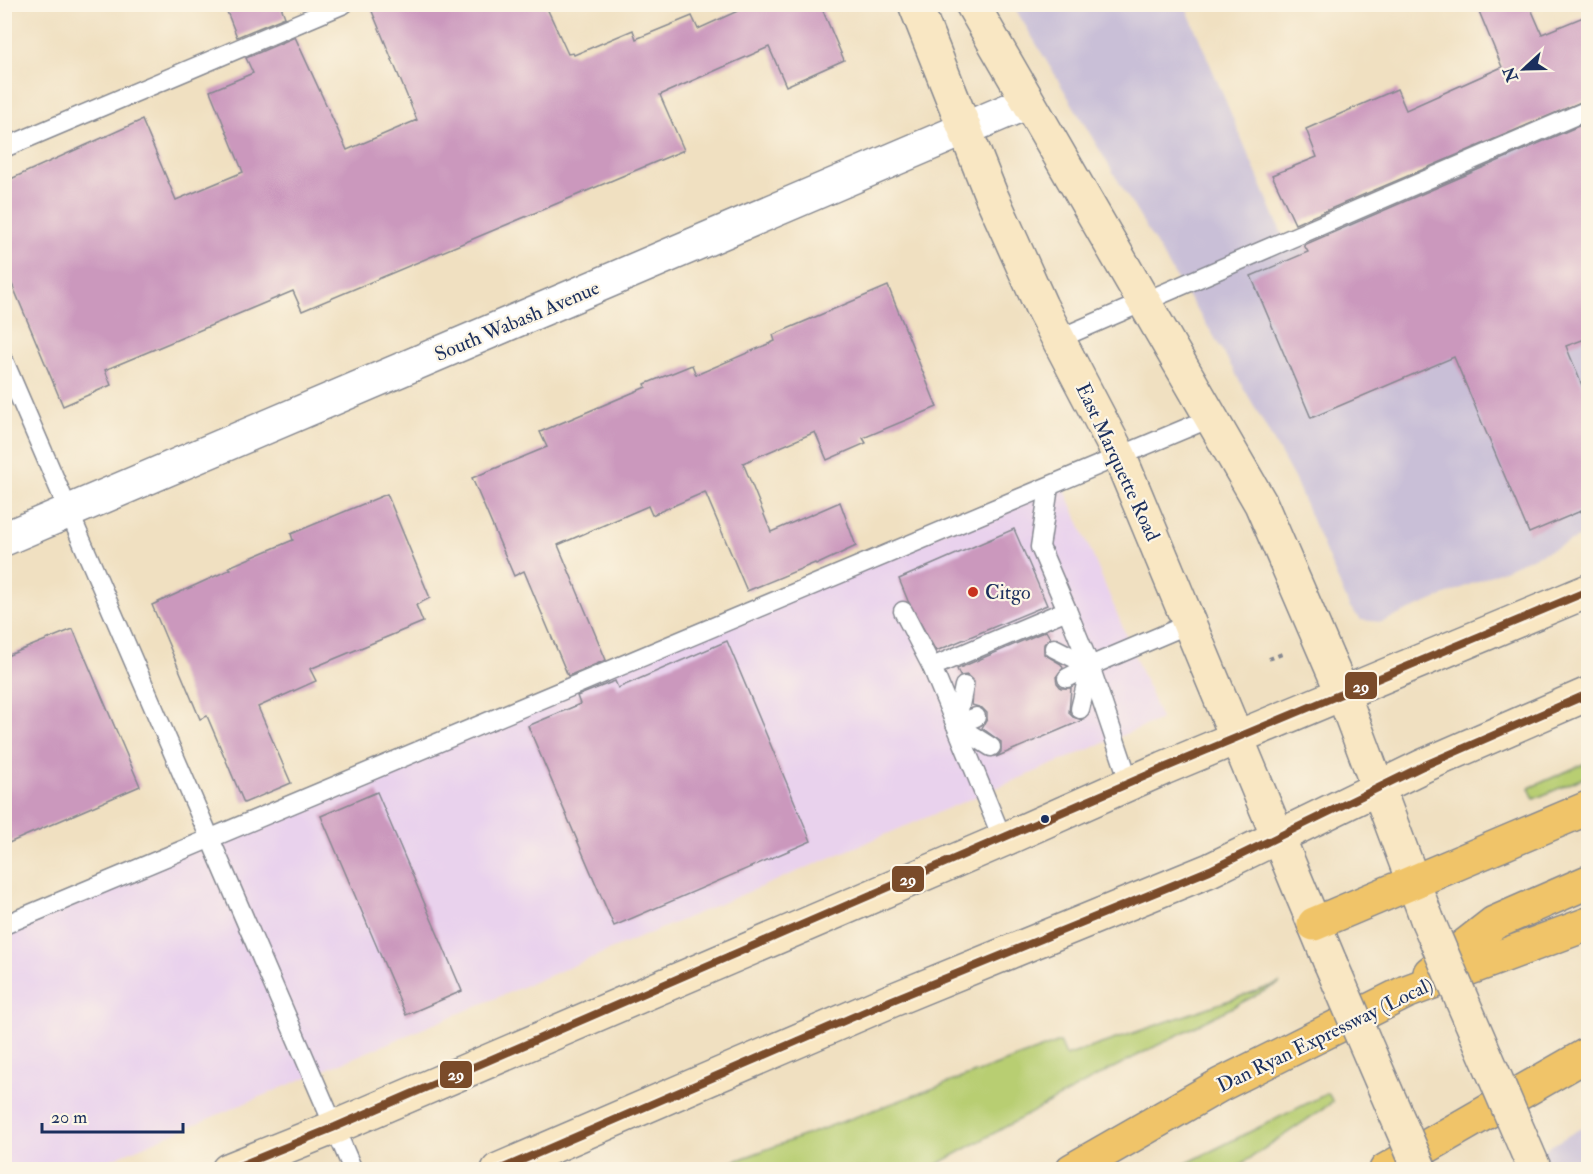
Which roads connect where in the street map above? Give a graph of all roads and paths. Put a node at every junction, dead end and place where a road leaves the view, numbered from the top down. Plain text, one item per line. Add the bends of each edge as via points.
1 (344, 4) edge
2 (915, 4) edge
3 (972, 4) edge
4 (1028, 102) junction
5 (1588, 110) edge
6 (966, 130) junction
7 (4, 148) edge
8 (1144, 301) junction
9 (1058, 339) junction
10 (4, 361) edge
11 (1213, 417) junction
12 (1120, 457) junction
13 (1049, 488) junction
14 (69, 511) junction
15 (4, 539) edge
16 (1588, 591) edge
17 (903, 610) dead end
18 (1067, 610) junction
19 (1191, 623) junction
20 (1054, 648) dead end
21 (1090, 666) junction
22 (932, 667) junction
23 (1067, 678) dead end
24 (963, 686) dead end
25 (1343, 694) junction
26 (1588, 694) edge
27 (1080, 710) dead end
28 (976, 717) dead end
29 (956, 725) junction
30 (1238, 737) junction
31 (991, 747) dead end
32 (1130, 784) junction
33 (1379, 789) junction
34 (1588, 808) edge
35 (210, 837) junction
36 (1278, 838) junction
37 (1003, 840) junction
38 (1413, 881) junction
39 (1588, 882) edge
40 (1314, 924) junction
41 (1588, 924) edge
42 (4, 925) edge
43 (1406, 992) junction
44 (1588, 1054) edge
45 (334, 1127) junction
46 (228, 1170) edge
47 (352, 1170) edge
48 (498, 1170) edge
49 (1072, 1170) edge
50 (1386, 1170) edge
51 (1420, 1170) edge
52 (1535, 1170) edge

1 - 7 lane
2 - 6 main road, East Marquette Road
3 - 4 main road
4 - 6 street, South Wabash Avenue
4 - 8 main road
5 - 8 lane
6 - 9 main road, East Marquette Road
6 - 14 street, South Wabash Avenue
8 - 9 lane
8 - 11 main road
9 - 12 main road, East Marquette Road
10 - 14 lane
11 - 12 lane
11 - 25 main road via 1261,504
12 - 13 lane
12 - 19 main road, East Marquette Road
13 - 18 lane via 1040,547
13 - 35 lane
14 - 15 street, South Wabash Avenue
14 - 35 lane
16 - 25 main road
17 - 22 lane
18 - 21 lane
18 - 22 lane
19 - 21 lane
19 - 30 main road, East Marquette Road
20 - 21 lane
21 - 23 lane
21 - 27 lane
21 - 32 lane
22 - 29 lane
24 - 29 lane
25 - 30 main road
25 - 33 main road
26 - 33 main road
28 - 29 lane
29 - 31 lane
29 - 37 lane
30 - 32 main road
30 - 36 main road, East Marquette Road
32 - 37 main road
33 - 36 main road
33 - 38 main road
34 - 38 highway
35 - 42 lane
35 - 45 lane
36 - 40 main road, East Marquette Road
36 - 48 main road
37 - 45 main road
38 - 40 highway
38 - 52 main road, bridge via 1426,920
39 - 43 highway via 1494,923
40 - 51 main road, East Marquette Road, bridge
41 - 43 highway, Dan Ryan Expressway (Local)
43 - 49 highway, Dan Ryan Expressway (Local) via 1220,1085
44 - 50 highway
45 - 46 main road
45 - 47 lane

